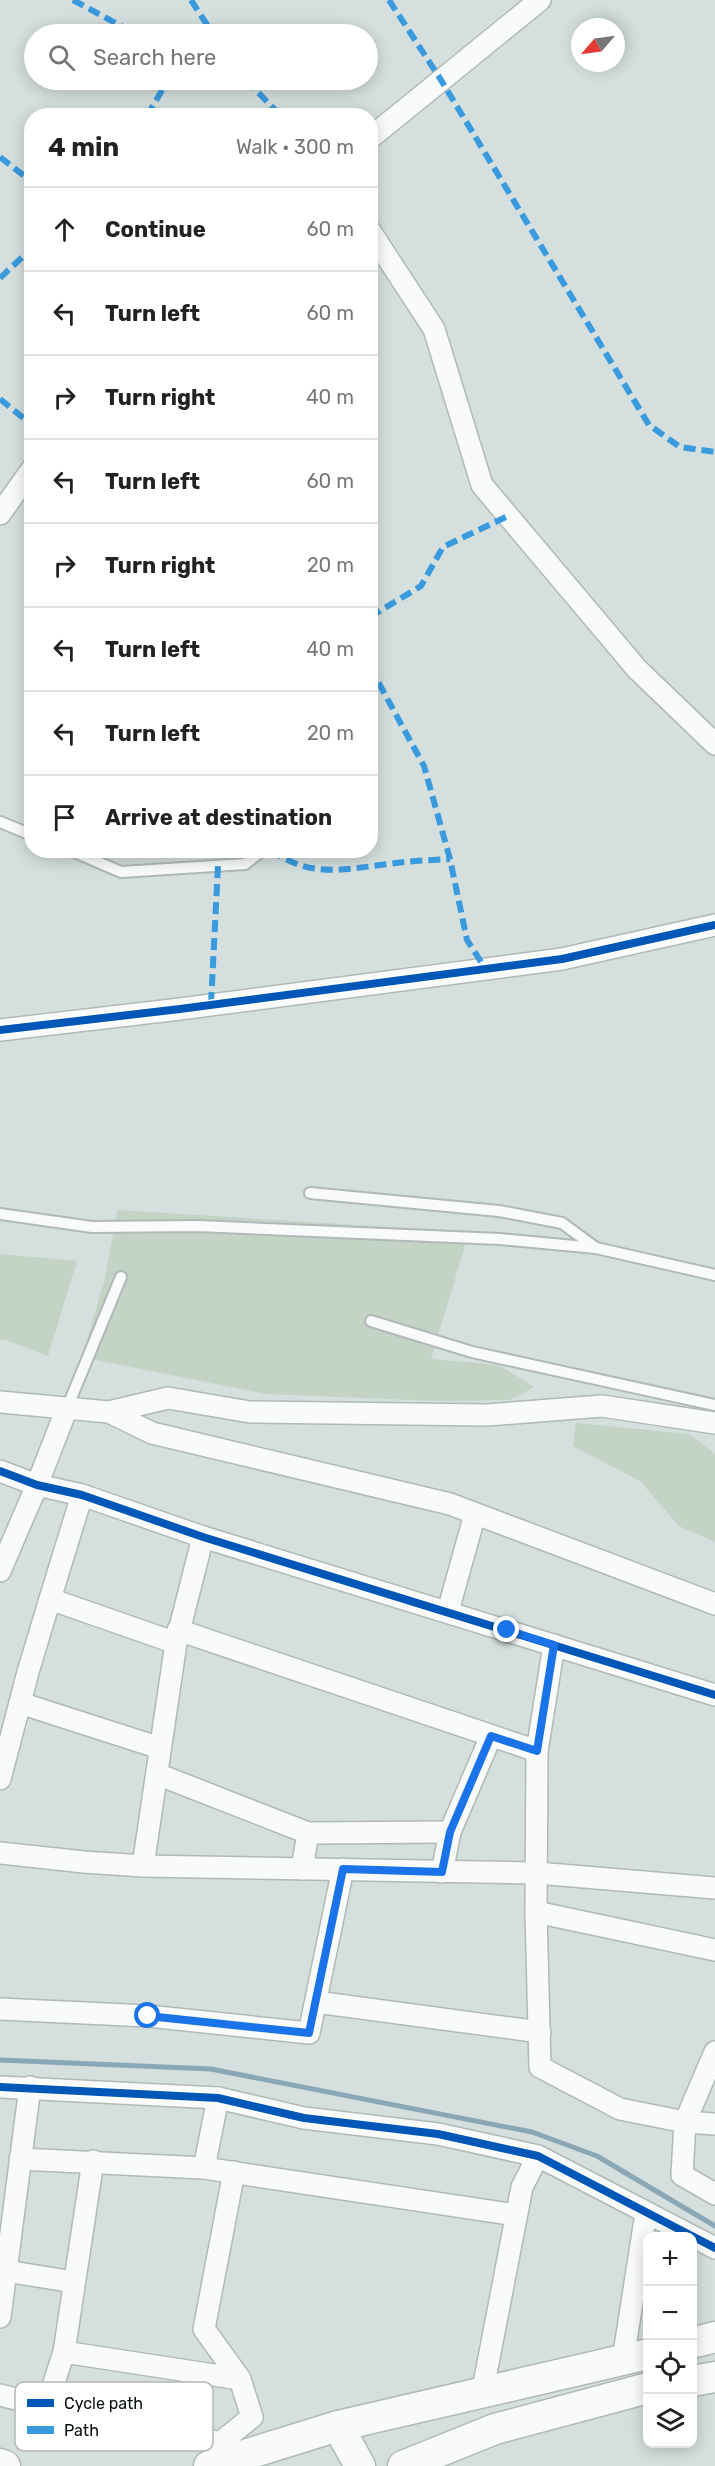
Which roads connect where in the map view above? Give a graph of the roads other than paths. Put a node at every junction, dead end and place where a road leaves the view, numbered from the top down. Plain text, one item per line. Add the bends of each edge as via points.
1 (540, 0) edge
2 (378, 132) edge
3 (378, 243) edge
4 (24, 480) edge
5 (0, 514) edge
6 (715, 744) edge
7 (0, 822) edge
8 (24, 832) edge
9 (89, 858) edge
10 (253, 858) edge
11 (715, 925) edge
12 (0, 1030) edge
13 (310, 1193) dead end
14 (0, 1214) edge
15 (596, 1248) junction
16 (715, 1275) edge
17 (121, 1277) dead end
18 (371, 1321) dead end
19 (0, 1402) edge
20 (715, 1405) edge
21 (67, 1408) junction
22 (109, 1412) junction
23 (715, 1423) edge
24 (0, 1471) edge
25 (37, 1485) junction
26 (82, 1495) junction
27 (475, 1514) junction
28 (203, 1537) junction
29 (0, 1571) edge
30 (50, 1599) junction
31 (715, 1604) edge
32 (448, 1611) junction
33 (177, 1637) junction
34 (554, 1645) junction
35 (715, 1695) edge
36 (20, 1703) junction
37 (491, 1736) junction
38 (160, 1748) junction
39 (537, 1751) junction
40 (157, 1774) junction
41 (0, 1779) edge
42 (450, 1832) junction
43 (308, 1833) junction
44 (0, 1853) edge
45 (143, 1866) junction
46 (302, 1869) junction
47 (343, 1869) junction
48 (442, 1872) junction
49 (537, 1874) junction
50 (715, 1888) edge
51 (536, 1912) junction
52 (715, 1950) edge
53 (316, 2002) junction
54 (0, 2009) edge
55 (540, 2032) junction
56 (715, 2052) edge
57 (0, 2087) edge
58 (30, 2087) junction
59 (218, 2098) junction
60 (685, 2122) junction
61 (715, 2124) edge
62 (538, 2156) junction
63 (20, 2159) junction
64 (93, 2161) junction
65 (204, 2168) junction
66 (234, 2172) junction
67 (715, 2194) edge
68 (646, 2212) junction
69 (516, 2215) junction
70 (715, 2248) edge
71 (6, 2271) junction
72 (74, 2282) junction
73 (0, 2317) edge
74 (715, 2337) edge
75 (697, 2342) edge
76 (64, 2352) junction
77 (635, 2357) edge
78 (715, 2377) edge
79 (240, 2379) junction
80 (697, 2380) edge
81 (54, 2382) edge
82 (643, 2389) edge
83 (482, 2394) junction
84 (0, 2395) edge
85 (15, 2399) edge
86 (338, 2426) junction
87 (213, 2441) edge
88 (265, 2458) edge
89 (0, 2464) edge
90 (5, 2466) edge
91 (209, 2466) edge
92 (360, 2466) edge
93 (404, 2466) edge

1 - 2 street
3 - 6 street via 434,330 482,485 637,669
4 - 5 street
7 - 8 lane
9 - 10 lane via 121,872 245,864
11 - 12 street via 562,959
13 - 15 lane via 499,1210 562,1223
14 - 15 lane via 92,1227 209,1226 500,1239
15 - 16 lane
17 - 21 lane
18 - 20 lane via 472,1352
19 - 21 street
21 - 22 street
21 - 25 street
22 - 23 street via 168,1398 250,1412 487,1415 602,1406
22 - 27 street via 152,1433 450,1504
24 - 25 street
25 - 26 street
25 - 29 street
26 - 28 street
26 - 30 street
27 - 31 street
27 - 32 street
28 - 32 street
28 - 33 street
30 - 33 street
30 - 36 street
32 - 34 street
33 - 37 street
33 - 38 street
34 - 35 street
34 - 39 street
36 - 38 street
36 - 41 street
37 - 39 street
37 - 42 street
38 - 40 street
39 - 49 street
40 - 43 street
40 - 45 street
42 - 43 street
42 - 48 street
43 - 46 street
44 - 45 street
45 - 46 street
46 - 47 street
47 - 48 street
47 - 53 street
48 - 49 street
49 - 50 street
49 - 51 street
51 - 52 street
51 - 55 street
53 - 54 street via 309,2033 148,2016
53 - 55 street
55 - 60 street via 540,2067 620,2109
56 - 60 street
57 - 58 street
58 - 59 street
58 - 63 street
59 - 62 street via 304,2118 438,2134
59 - 65 street
60 - 61 street
60 - 67 street via 682,2175
62 - 68 street
62 - 69 street via 522,2187
63 - 64 street
63 - 71 street
64 - 65 street
64 - 72 street
65 - 66 street
66 - 69 street
66 - 79 street via 204,2329
68 - 70 street
68 - 77 street
69 - 83 street
71 - 72 street
71 - 73 street
72 - 76 street
74 - 75 main road
76 - 79 street
76 - 81 street
77 - 83 main road
78 - 80 main road
79 - 87 street via 252,2416 220,2443
82 - 93 main road via 495,2429
83 - 86 main road
84 - 85 street
86 - 88 main road
86 - 92 main road
88 - 91 main road
89 - 90 main road

